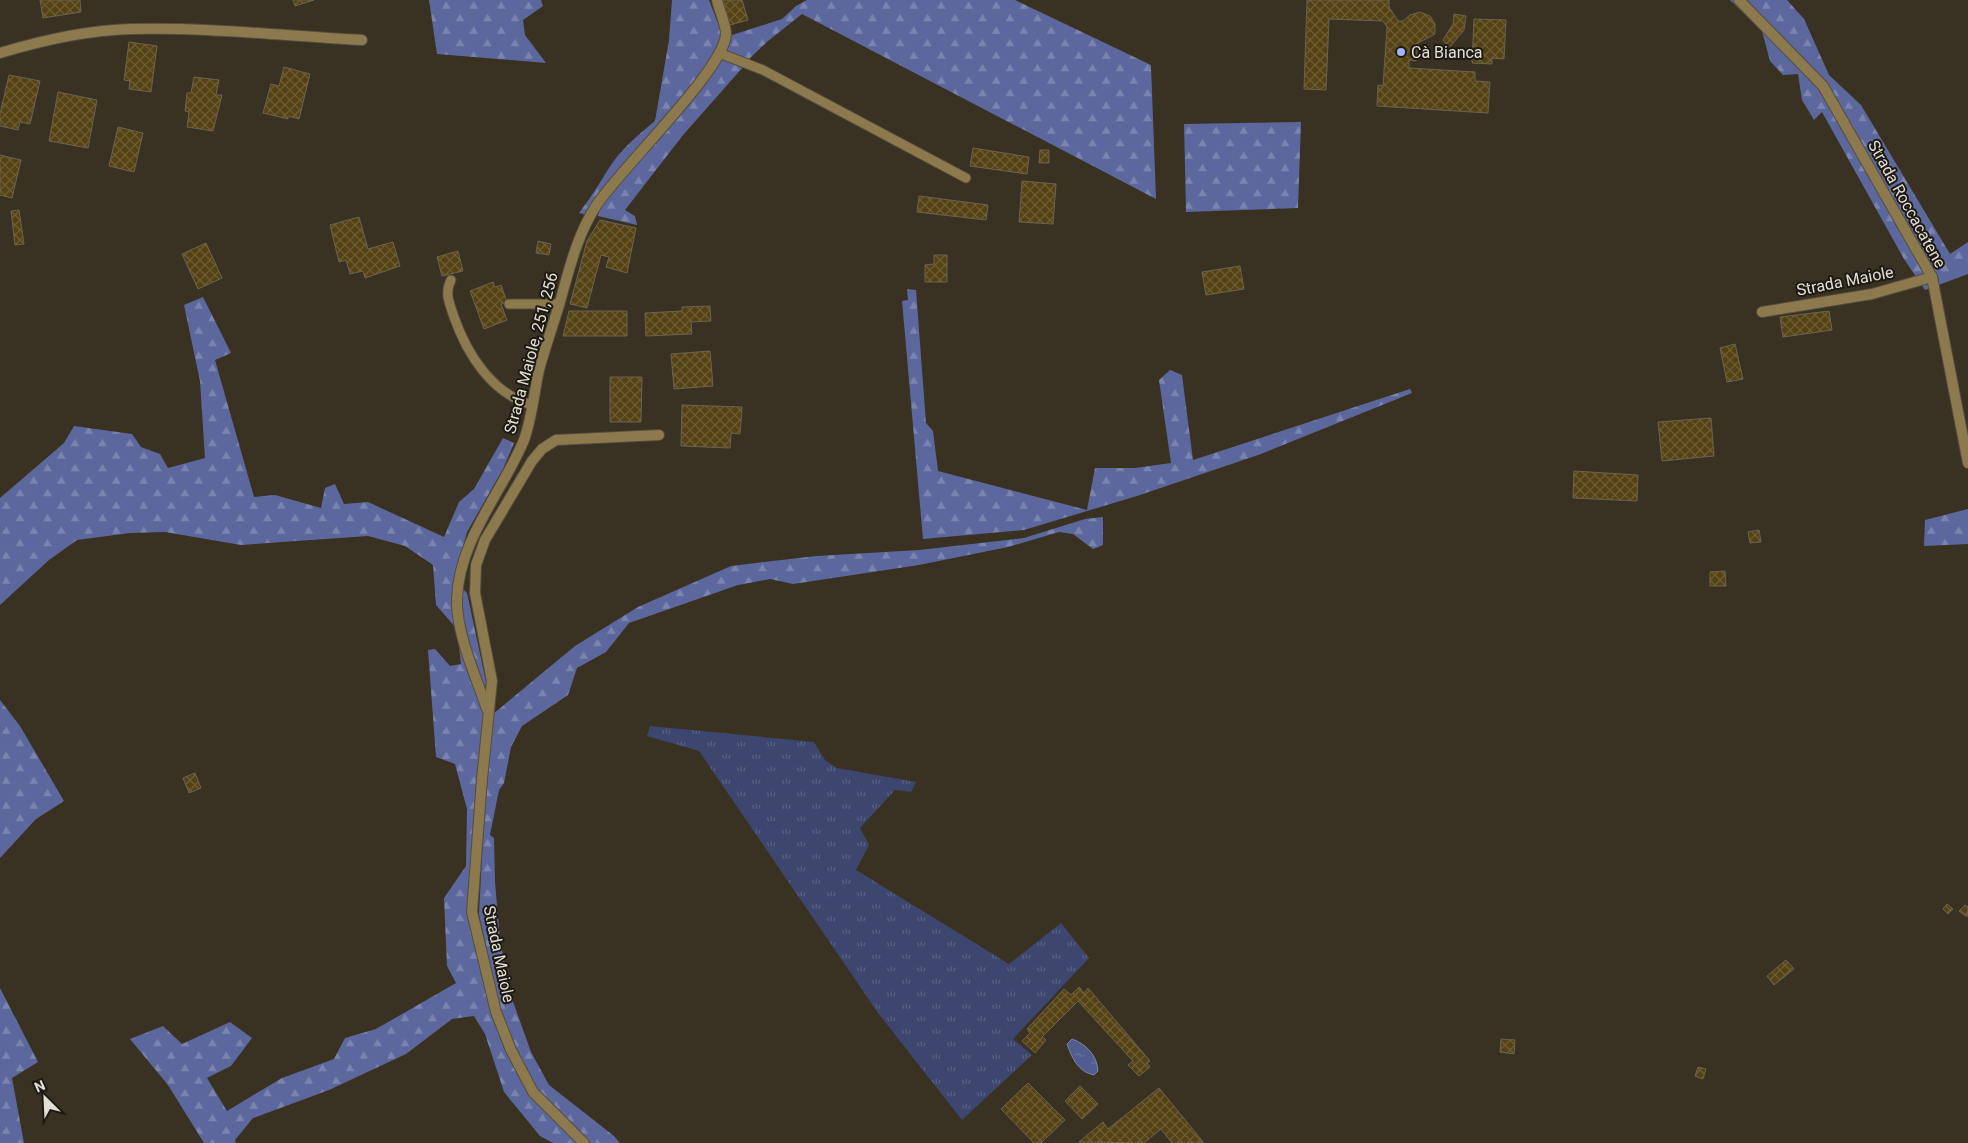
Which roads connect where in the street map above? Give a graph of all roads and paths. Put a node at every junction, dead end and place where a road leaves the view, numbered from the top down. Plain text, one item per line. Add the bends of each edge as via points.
1 (717, 0) edge
2 (1739, 0) edge
3 (362, 40) dead end
4 (0, 53) edge
5 (720, 53) junction
6 (966, 178) dead end
7 (1932, 277) junction
8 (451, 280) dead end
9 (509, 304) dead end
10 (559, 304) junction
11 (1762, 312) dead end
12 (532, 405) junction
13 (658, 435) dead end
14 (1968, 463) edge
15 (488, 712) junction
16 (584, 1143) edge

1 - 5 street, Strada Maiole, 251, 256 via 726,33
2 - 7 street, Strada Roccacatene via 1823,86
3 - 4 street via 129,29 26,45
5 - 6 lane via 762,70
5 - 10 street, Strada Maiole, 251, 256 via 595,207 580,237
7 - 11 street, Strada Maiole via 1872,294
7 - 14 street, Strada Roccacatene
8 - 12 lane via 446,294 469,354 504,390
9 - 10 lane
10 - 12 street, Strada Maiole, 251, 256
12 - 15 street, Strada Maiole, 251, 256 via 524,438 508,474 473,534 457,599 471,664
13 - 15 street, Strada Maiole via 556,440 532,461 485,540 476,565 475,593 492,681
15 - 16 street, Strada Maiole via 472,912 480,951 496,1012 533,1092

